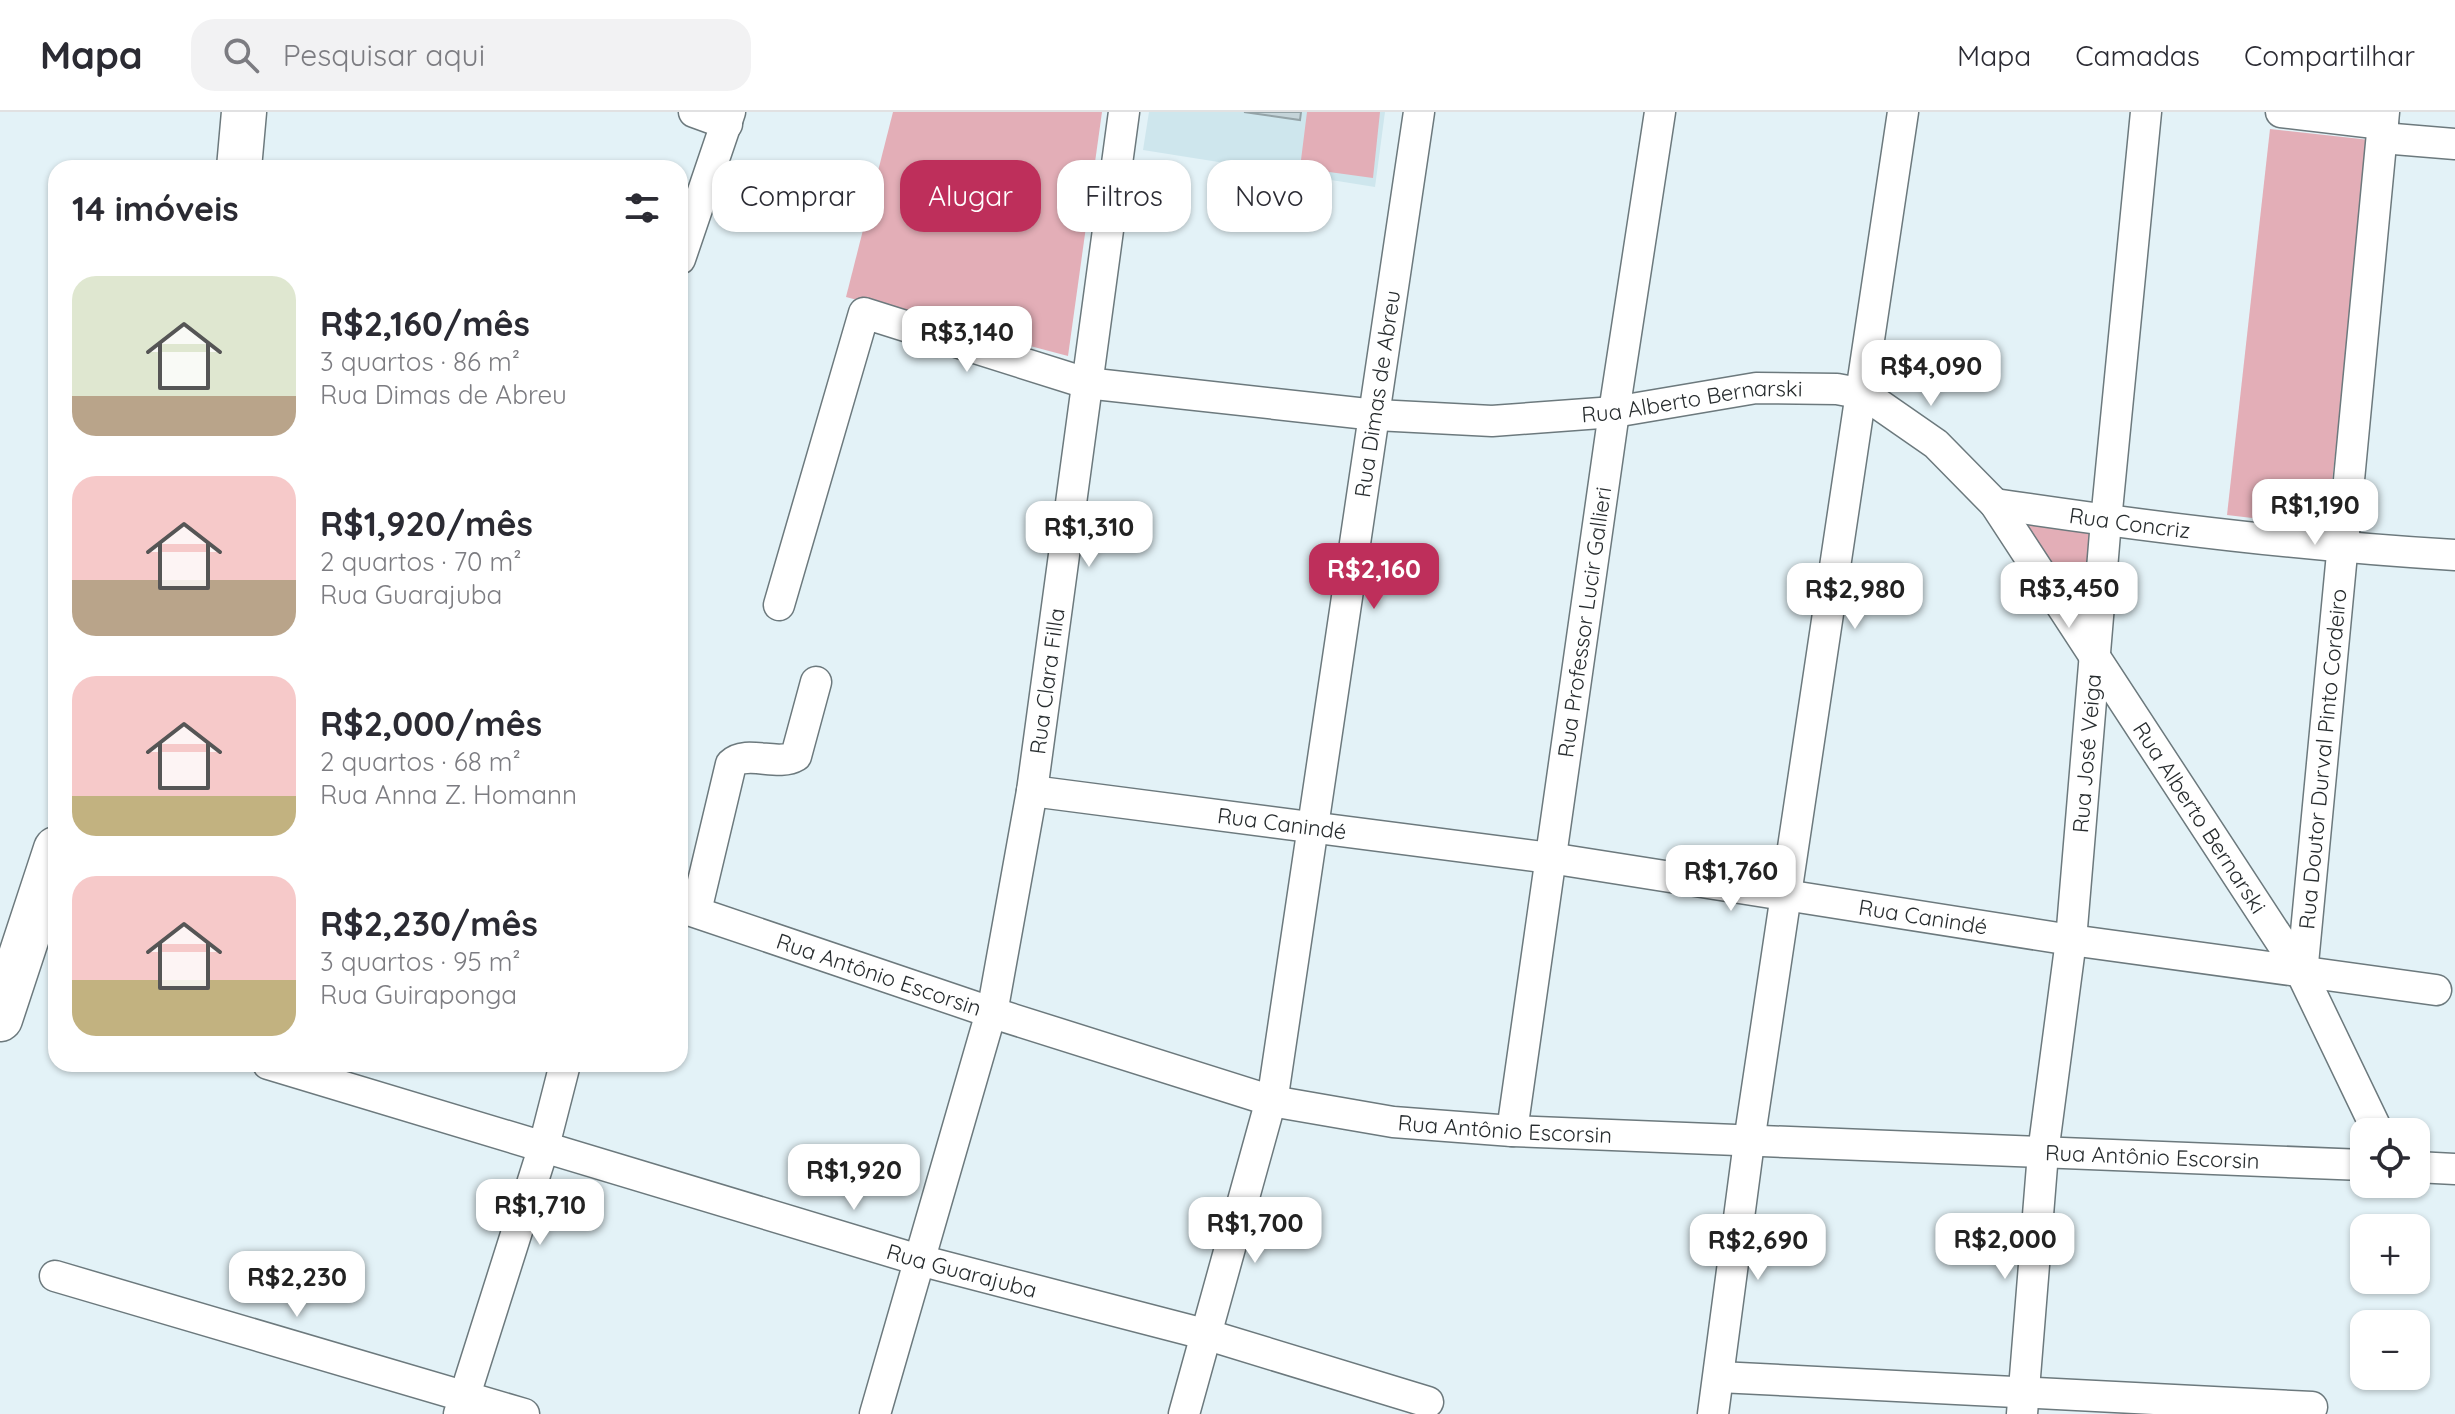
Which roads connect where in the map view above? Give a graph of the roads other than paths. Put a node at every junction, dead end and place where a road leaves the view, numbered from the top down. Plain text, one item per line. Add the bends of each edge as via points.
1 (244, 112) edge
2 (694, 112) edge
3 (1124, 112) edge
4 (1419, 112) edge
5 (1660, 112) edge
6 (1903, 112) edge
7 (2146, 112) edge
8 (2281, 112) edge
9 (728, 118) edge
10 (2383, 124) edge
11 (2455, 144) edge
12 (240, 160) edge
13 (688, 236) edge
14 (1086, 383) junction
15 (1864, 394) junction
16 (1614, 412) junction
17 (1376, 415) junction
18 (1995, 504) junction
19 (2106, 521) junction
20 (2342, 548) junction
21 (2455, 555) edge
22 (779, 605) dead end
23 (2093, 659) junction
24 (816, 682) dead end
25 (1032, 791) junction
26 (1315, 827) junction
27 (1550, 858) junction
28 (48, 873) edge
29 (1788, 894) junction
30 (688, 909) edge
31 (2071, 940) junction
32 (2302, 974) junction
33 (2436, 990) dead end
34 (990, 1012) junction
35 (0, 1019) edge
36 (295, 1072) edge
37 (563, 1072) edge
38 (1272, 1101) junction
39 (2371, 1118) edge
40 (1512, 1131) junction
41 (1749, 1142) junction
42 (544, 1146) junction
43 (2043, 1153) junction
44 (2350, 1164) edge
45 (2430, 1168) edge
46 (2455, 1169) edge
47 (919, 1260) junction
48 (55, 1276) dead end
49 (1208, 1335) junction
50 (1719, 1377) junction
51 (1428, 1402) dead end
52 (2023, 1403) edge
53 (462, 1405) edge
54 (2312, 1407) dead end
55 (524, 1414) edge
56 (875, 1414) edge
57 (1184, 1414) edge
58 (1713, 1414) edge

1 - 12 highway
2 - 9 street
3 - 14 street, Rua Clara Filla
4 - 17 street, Rua Dimas de Abreu
5 - 16 street, Rua Professor Lucir Gallieri
6 - 15 street
7 - 19 street, Rua José Veiga
8 - 10 street
9 - 13 street
10 - 11 street
10 - 20 street, Rua Doutor Durval Pinto Cordeiro
14 - 17 street, Rua Alberto Bernarski
14 - 22 street, Rua Alberto Bernarski via 864,313
14 - 25 street, Rua Clara Filla
15 - 16 street, Rua Alberto Bernarski via 1756,388
15 - 18 street, Rua Alberto Bernarski via 1936,444
15 - 29 street
16 - 17 street, Rua Alberto Bernarski via 1492,421
16 - 27 street, Rua Professor Lucir Gallieri
17 - 26 street, Rua Dimas de Abreu
18 - 19 street, Rua Concriz
18 - 23 street, Rua Alberto Bernarski
19 - 20 street, Rua Concriz
19 - 23 street, Rua José Veiga
20 - 21 street, Rua Concriz
20 - 32 street, Rua Doutor Durval Pinto Cordeiro
23 - 31 street, Rua José Veiga
23 - 32 street, Rua Alberto Bernarski
24 - 30 street via 796,756 739,758 731,764
25 - 26 street, Rua Canindé
25 - 34 street, Rua Clara Filla
26 - 27 street, Rua Canindé
26 - 38 street, Rua Dimas de Abreu
27 - 29 street, Rua Canindé
27 - 40 street, Rua Professor Lucir Gallieri
28 - 35 highway
29 - 31 street, Rua Canindé
29 - 41 street
30 - 34 street, Rua Antônio Escorsin
31 - 32 street, Rua Canindé
31 - 43 street, Rua José Veiga
32 - 33 street, Rua Canindé
32 - 39 street, Rua Alberto Bernarski
34 - 38 street, Rua Antônio Escorsin
34 - 47 street, Rua Clara Filla
36 - 42 street, Rua Guarajuba
37 - 42 street
38 - 40 street, Rua Antônio Escorsin via 1393,1122
38 - 49 street, Rua Dimas de Abreu
40 - 41 street, Rua Antônio Escorsin
41 - 43 street, Rua Antônio Escorsin
41 - 50 street
42 - 47 street, Rua Guarajuba
42 - 53 street
43 - 44 street, Rua Antônio Escorsin
43 - 52 street, Rua José Veiga
45 - 46 street
47 - 49 street, Rua Guarajuba
47 - 56 street, Rua Clara Filla
48 - 53 street
49 - 51 street, Rua Guarajuba
49 - 57 street, Rua Dimas de Abreu
50 - 52 street
50 - 58 street
52 - 54 street
53 - 55 street

